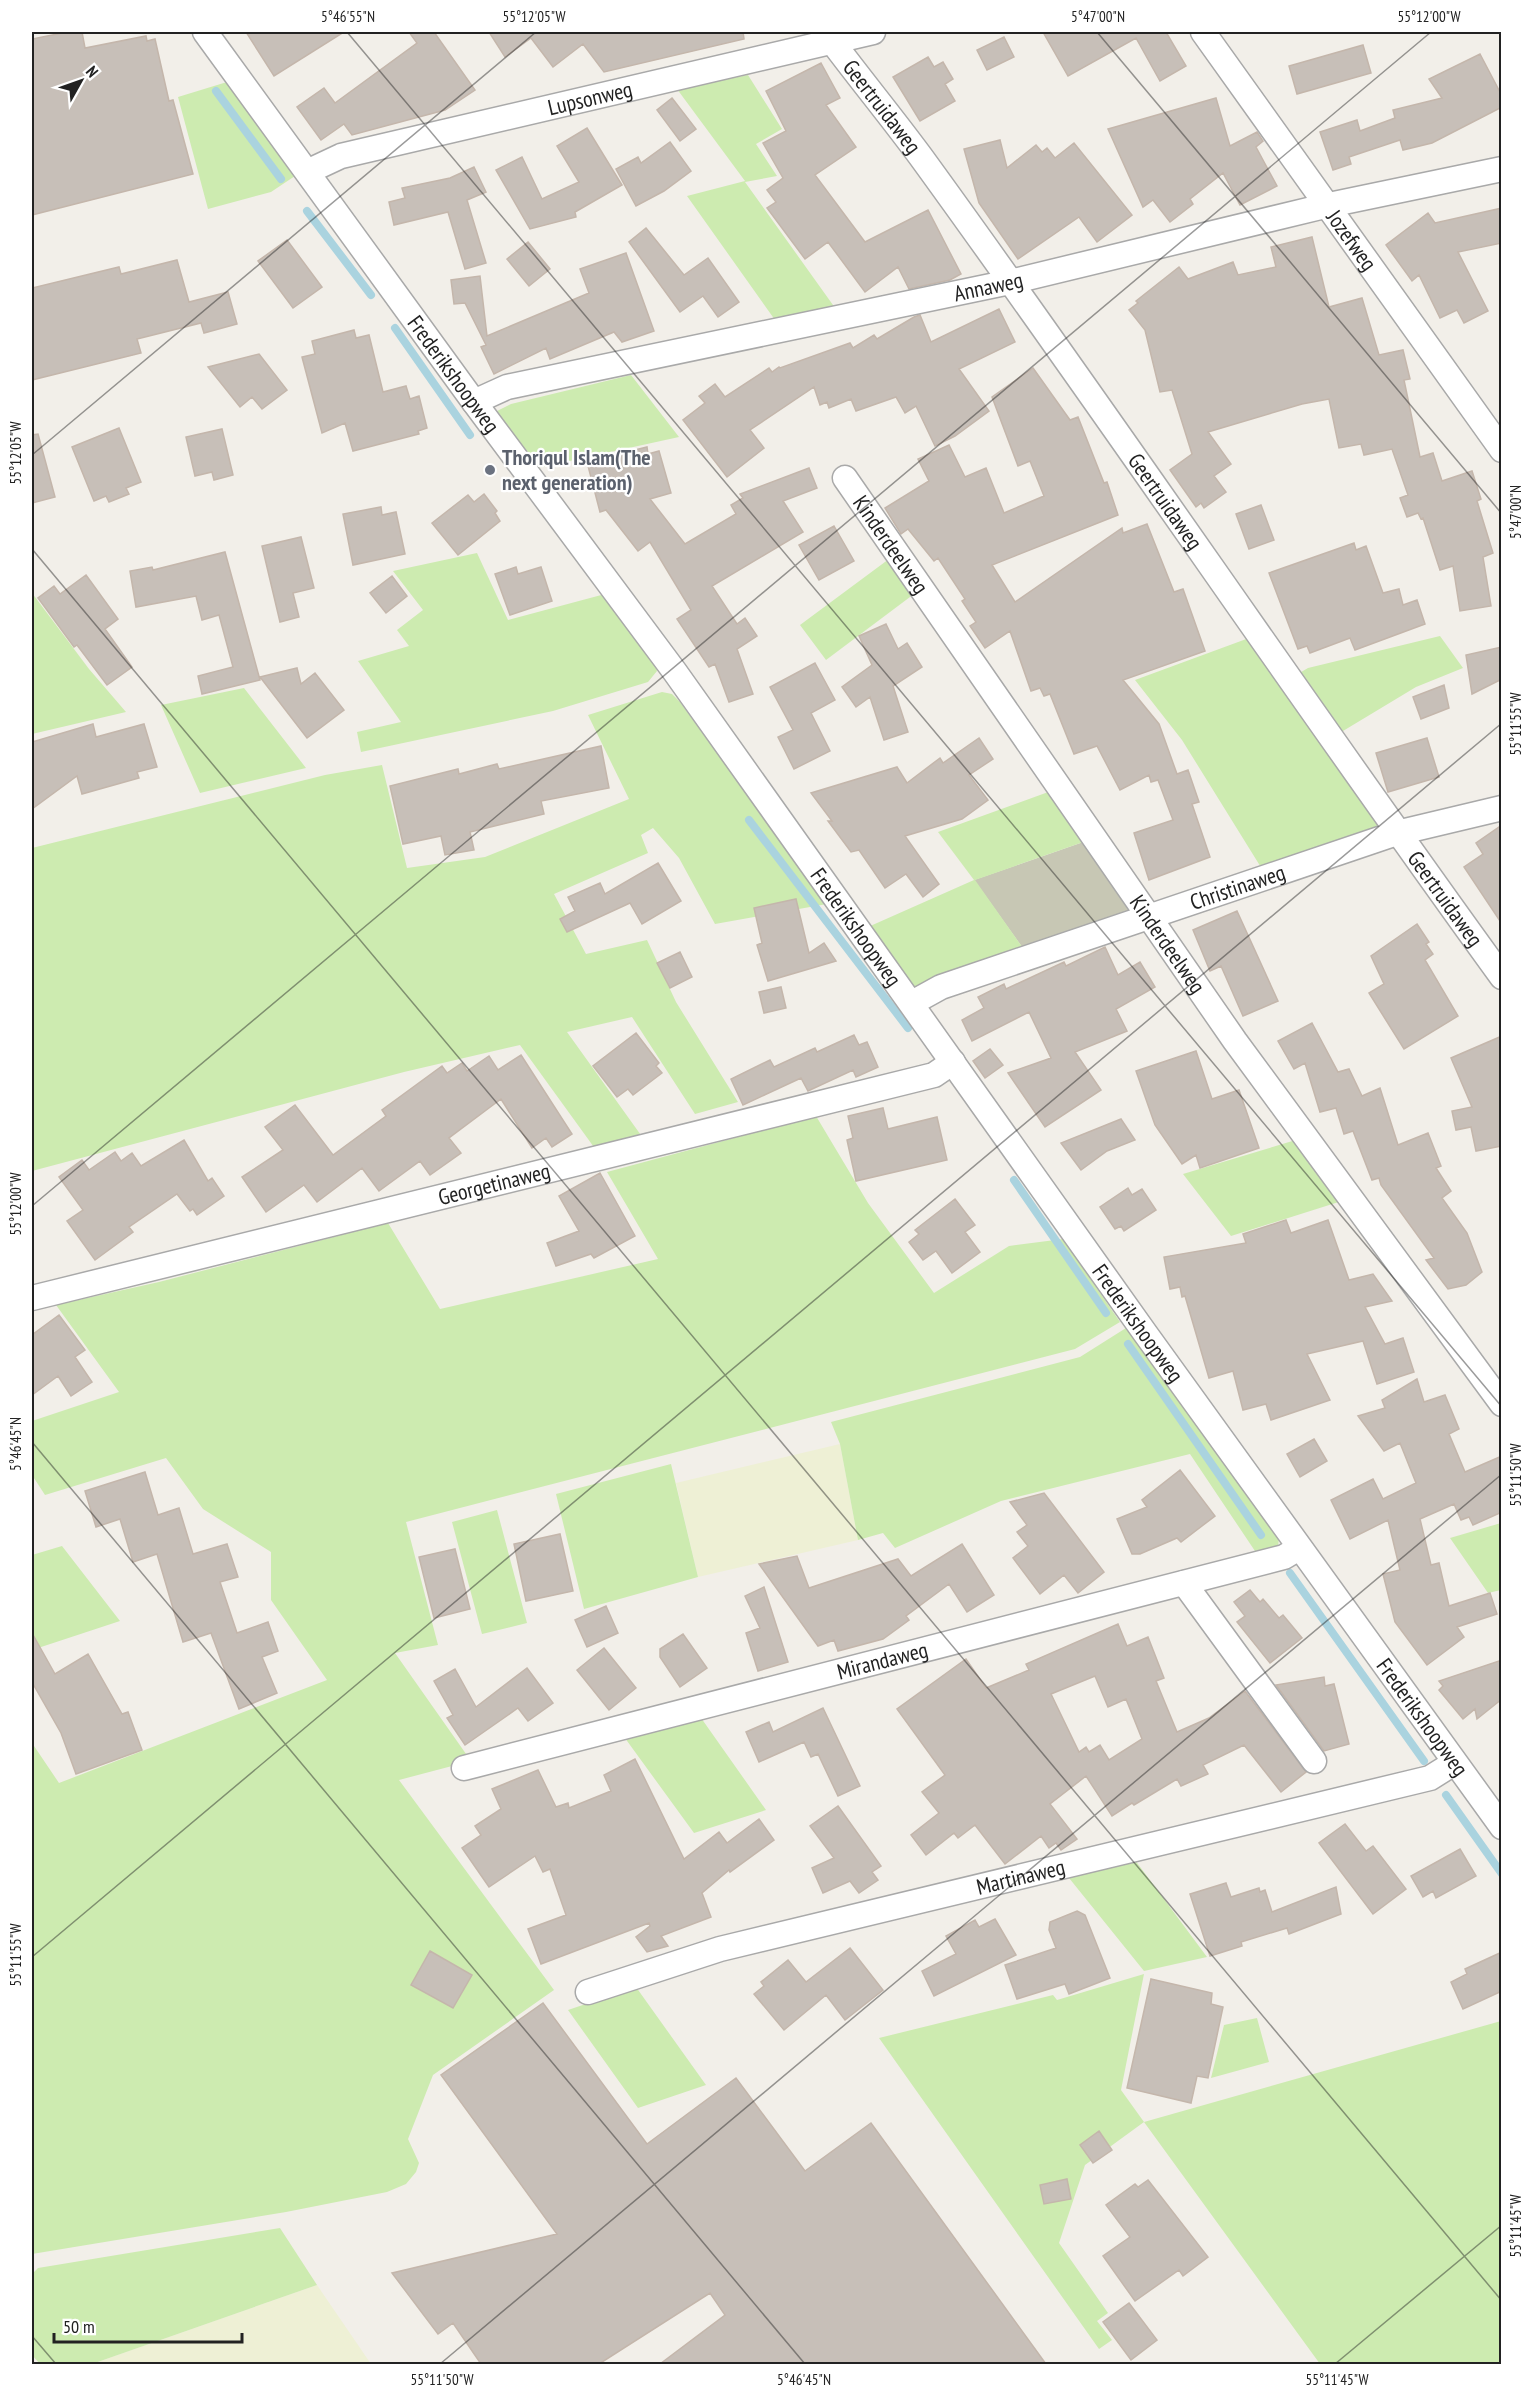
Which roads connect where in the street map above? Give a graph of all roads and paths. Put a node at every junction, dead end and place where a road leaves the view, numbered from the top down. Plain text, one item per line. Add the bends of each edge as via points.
1 (205, 32) edge
2 (873, 32) edge
3 (1203, 32) edge
4 (829, 36) edge
5 (1502, 170) edge
6 (309, 171) junction
7 (1329, 205) junction
8 (1010, 282) junction
9 (474, 402) junction
10 (1502, 450) edge
11 (845, 478) dead end
12 (1502, 808) edge
13 (1397, 833) junction
14 (1149, 917) junction
15 (1502, 977) edge
16 (912, 1003) junction
17 (952, 1062) junction
18 (32, 1298) edge
19 (1502, 1404) edge
20 (1299, 1548) junction
21 (1184, 1582) junction
22 (1314, 1761) dead end
23 (1454, 1763) junction
24 (464, 1768) dead end
25 (1502, 1827) edge
26 (588, 1992) dead end

1 - 6 street, Frederikshoopweg
2 - 4 street, Lupsonweg
3 - 7 street, Jozefweg
4 - 6 street, Lupsonweg via 341,156
4 - 8 street, Geertruidaweg
5 - 7 street, Annaweg
6 - 9 street, Frederikshoopweg
7 - 8 street, Annaweg
7 - 10 street, Jozefweg
8 - 9 street, Annaweg via 507,387
8 - 13 street, Geertruidaweg
9 - 16 street, Frederikshoopweg via 675,672
11 - 14 street, Kinderdeelweg
12 - 13 street, Christinaweg
13 - 14 street, Christinaweg
13 - 15 street, Geertruidaweg
14 - 16 street, Christinaweg via 941,987
14 - 19 street, Kinderdeelweg via 1235,1041
16 - 17 street, Frederikshoopweg
17 - 18 street, Georgetinaweg via 934,1075
17 - 20 street, Frederikshoopweg
20 - 21 street, Mirandaweg via 1284,1557
20 - 23 street, Frederikshoopweg
21 - 22 street
21 - 24 street, Mirandaweg
23 - 25 street, Frederikshoopweg
23 - 26 street, Martinaweg via 1430,1778 720,1949

